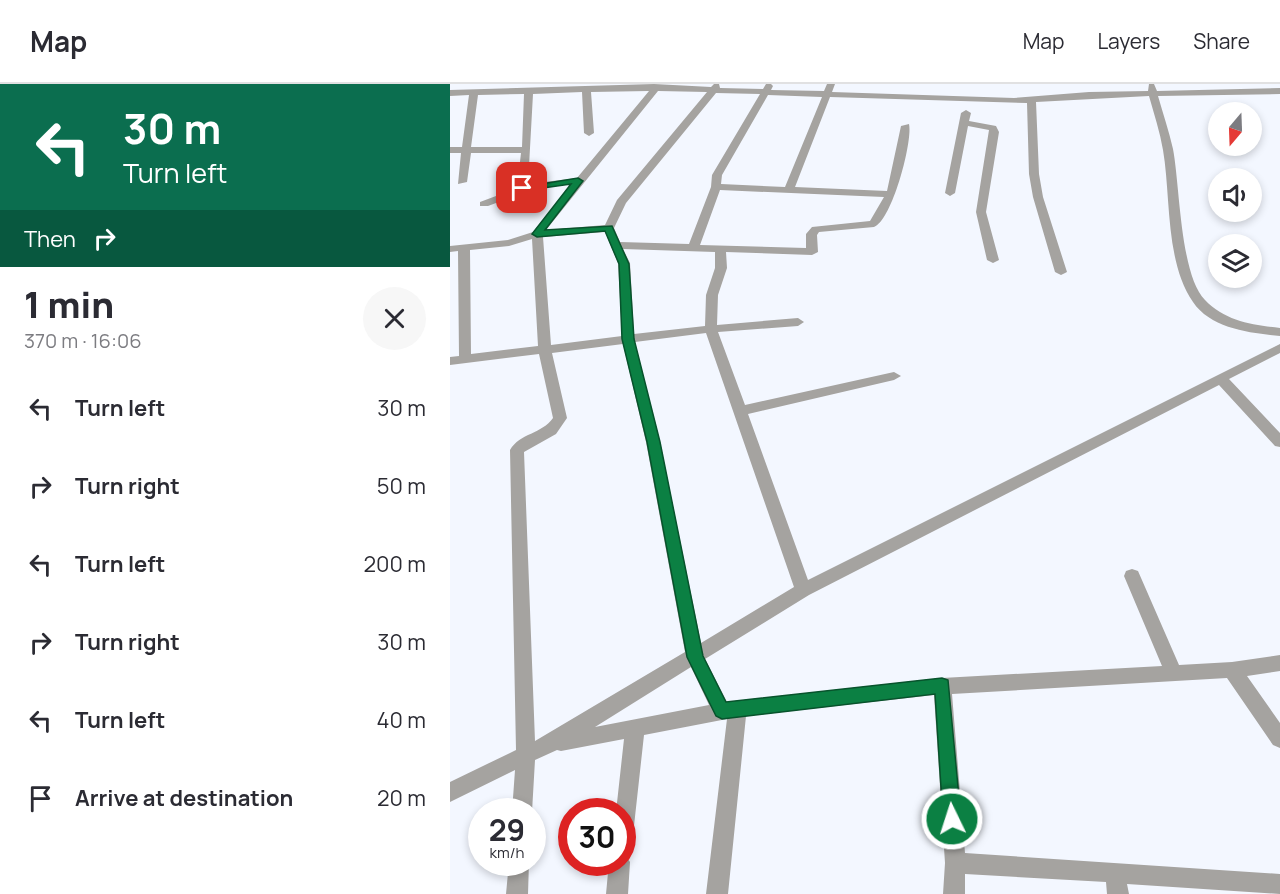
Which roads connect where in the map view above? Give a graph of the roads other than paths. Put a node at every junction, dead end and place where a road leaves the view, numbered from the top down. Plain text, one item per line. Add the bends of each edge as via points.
1 (831, 84) edge
2 (896, 84) edge
3 (622, 86) edge
4 (658, 86) edge
5 (509, 87) edge
6 (715, 87) edge
7 (586, 88) junction
8 (768, 88) edge
9 (1151, 88) edge
10 (1245, 88) edge
11 (529, 90) junction
12 (474, 91) junction
13 (1280, 91) edge
14 (450, 93) edge
15 (827, 95) junction
16 (885, 97) junction
17 (1031, 99) junction
18 (968, 100) junction
19 (964, 123) junction
20 (906, 126) dead end
21 (589, 133) dead end
22 (466, 149) junction
23 (450, 150) edge
24 (526, 150) junction
25 (578, 181) junction
26 (462, 182) dead end
27 (716, 187) junction
28 (522, 188) junction
29 (789, 190) junction
30 (950, 193) dead end
31 (891, 194) junction
32 (484, 204) dead end
33 (609, 228) junction
34 (537, 234) junction
35 (616, 245) junction
36 (464, 247) junction
37 (693, 248) junction
38 (450, 249) edge
39 (720, 249) junction
40 (993, 260) dead end
41 (1061, 272) dead end
42 (798, 322) dead end
43 (711, 329) junction
44 (1280, 332) edge
45 (628, 339) junction
46 (1280, 348) edge
47 (545, 350) junction
48 (465, 359) junction
49 (450, 361) edge
50 (894, 376) dead end
51 (1220, 378) junction
52 (738, 411) junction
53 (1280, 442) edge
54 (1132, 576) dead end
55 (803, 590) junction
56 (695, 657) junction
57 (1280, 663) edge
58 (1232, 670) junction
59 (1174, 674) junction
60 (942, 686) junction
61 (730, 709) junction
62 (635, 728) junction
63 (1280, 740) edge
64 (549, 744) junction
65 (526, 757) junction
66 (450, 792) edge
67 (523, 798) edge
68 (627, 798) edge
69 (955, 863) junction
70 (1115, 872) junction
71 (518, 876) edge
72 (619, 876) edge
73 (1280, 885) edge
74 (517, 894) edge
75 (617, 894) edge
76 (717, 894) edge
77 (954, 894) edge
78 (1118, 894) edge

1 - 15 street
2 - 16 street
3 - 4 street
3 - 7 street
4 - 6 street
4 - 25 street
5 - 11 street
5 - 12 street
6 - 8 street
6 - 33 street via 621,202
7 - 11 street
7 - 21 street
8 - 15 street
8 - 27 street via 723,163
9 - 10 street
9 - 17 street
9 - 44 street via 1168,149 1182,265 1198,301 1237,325
10 - 13 street
11 - 24 street
12 - 14 street
12 - 22 street
15 - 16 street
15 - 29 street
16 - 18 street
17 - 18 street
17 - 41 street via 1034,174
18 - 19 street
19 - 30 street
19 - 40 street via 993,128 994,132 981,212
20 - 31 street
22 - 23 street
22 - 24 street
22 - 26 street
24 - 28 street
25 - 28 street
25 - 34 street
27 - 29 street
27 - 37 street
28 - 32 street
29 - 31 street
31 - 39 street via 874,224 816,229 811,234 812,252
33 - 34 street
33 - 35 street
34 - 36 street via 509,243
34 - 47 street
35 - 37 street
35 - 45 street via 624,264
36 - 38 street
36 - 48 street
37 - 39 street
39 - 43 street via 721,268 712,295
42 - 43 street
43 - 45 street
43 - 52 street
45 - 47 street
45 - 56 street via 653,442
46 - 51 street
47 - 48 street
47 - 65 street via 560,418 550,433 527,441 517,450
48 - 49 street
50 - 52 street
51 - 53 street
51 - 55 street
52 - 55 street
54 - 59 street
55 - 56 street
56 - 61 street
56 - 64 street
57 - 58 street
58 - 59 street
58 - 63 street
59 - 60 street
60 - 61 street
60 - 69 street
61 - 62 street
61 - 76 street
62 - 64 street
62 - 68 street
64 - 65 street
65 - 66 street
65 - 67 street
69 - 70 street
69 - 77 street
70 - 73 street
70 - 78 street
71 - 74 street
72 - 75 street

